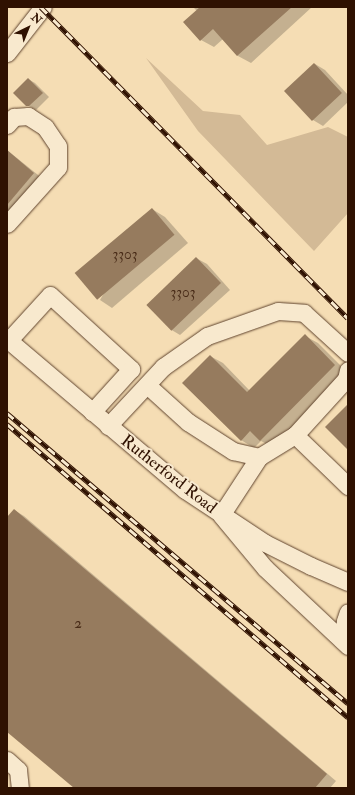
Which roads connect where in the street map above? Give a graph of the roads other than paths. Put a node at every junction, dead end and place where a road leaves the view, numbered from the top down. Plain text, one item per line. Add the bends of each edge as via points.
1 (44, 7) edge
2 (7, 53) edge
3 (7, 125) edge
4 (7, 224) edge
5 (8, 340) edge
6 (348, 354) edge
7 (348, 370) edge
8 (147, 385) junction
9 (92, 412) junction
10 (108, 426) junction
11 (295, 435) junction
12 (259, 457) junction
13 (348, 486) edge
14 (221, 515) junction
15 (348, 582) edge
16 (348, 612) edge
17 (345, 643) edge
18 (7, 760) edge
19 (20, 788) edge

1 - 2 street
3 - 4 street via 14,117 28,116 45,127 58,146 58,167
5 - 9 street, Rutherford Road
5 - 9 street via 50,295 131,368
6 - 8 street via 304,313 278,311 207,336 163,367
7 - 11 street via 346,378
8 - 10 street
8 - 12 street via 188,422 233,452
9 - 10 street, Rutherford Road
10 - 14 street, Rutherford Road via 185,490
11 - 12 street
11 - 13 street
12 - 14 street
14 - 15 street, Rutherford Road via 278,549
14 - 17 street via 265,568
16 - 17 street via 345,620
18 - 19 street via 18,770

